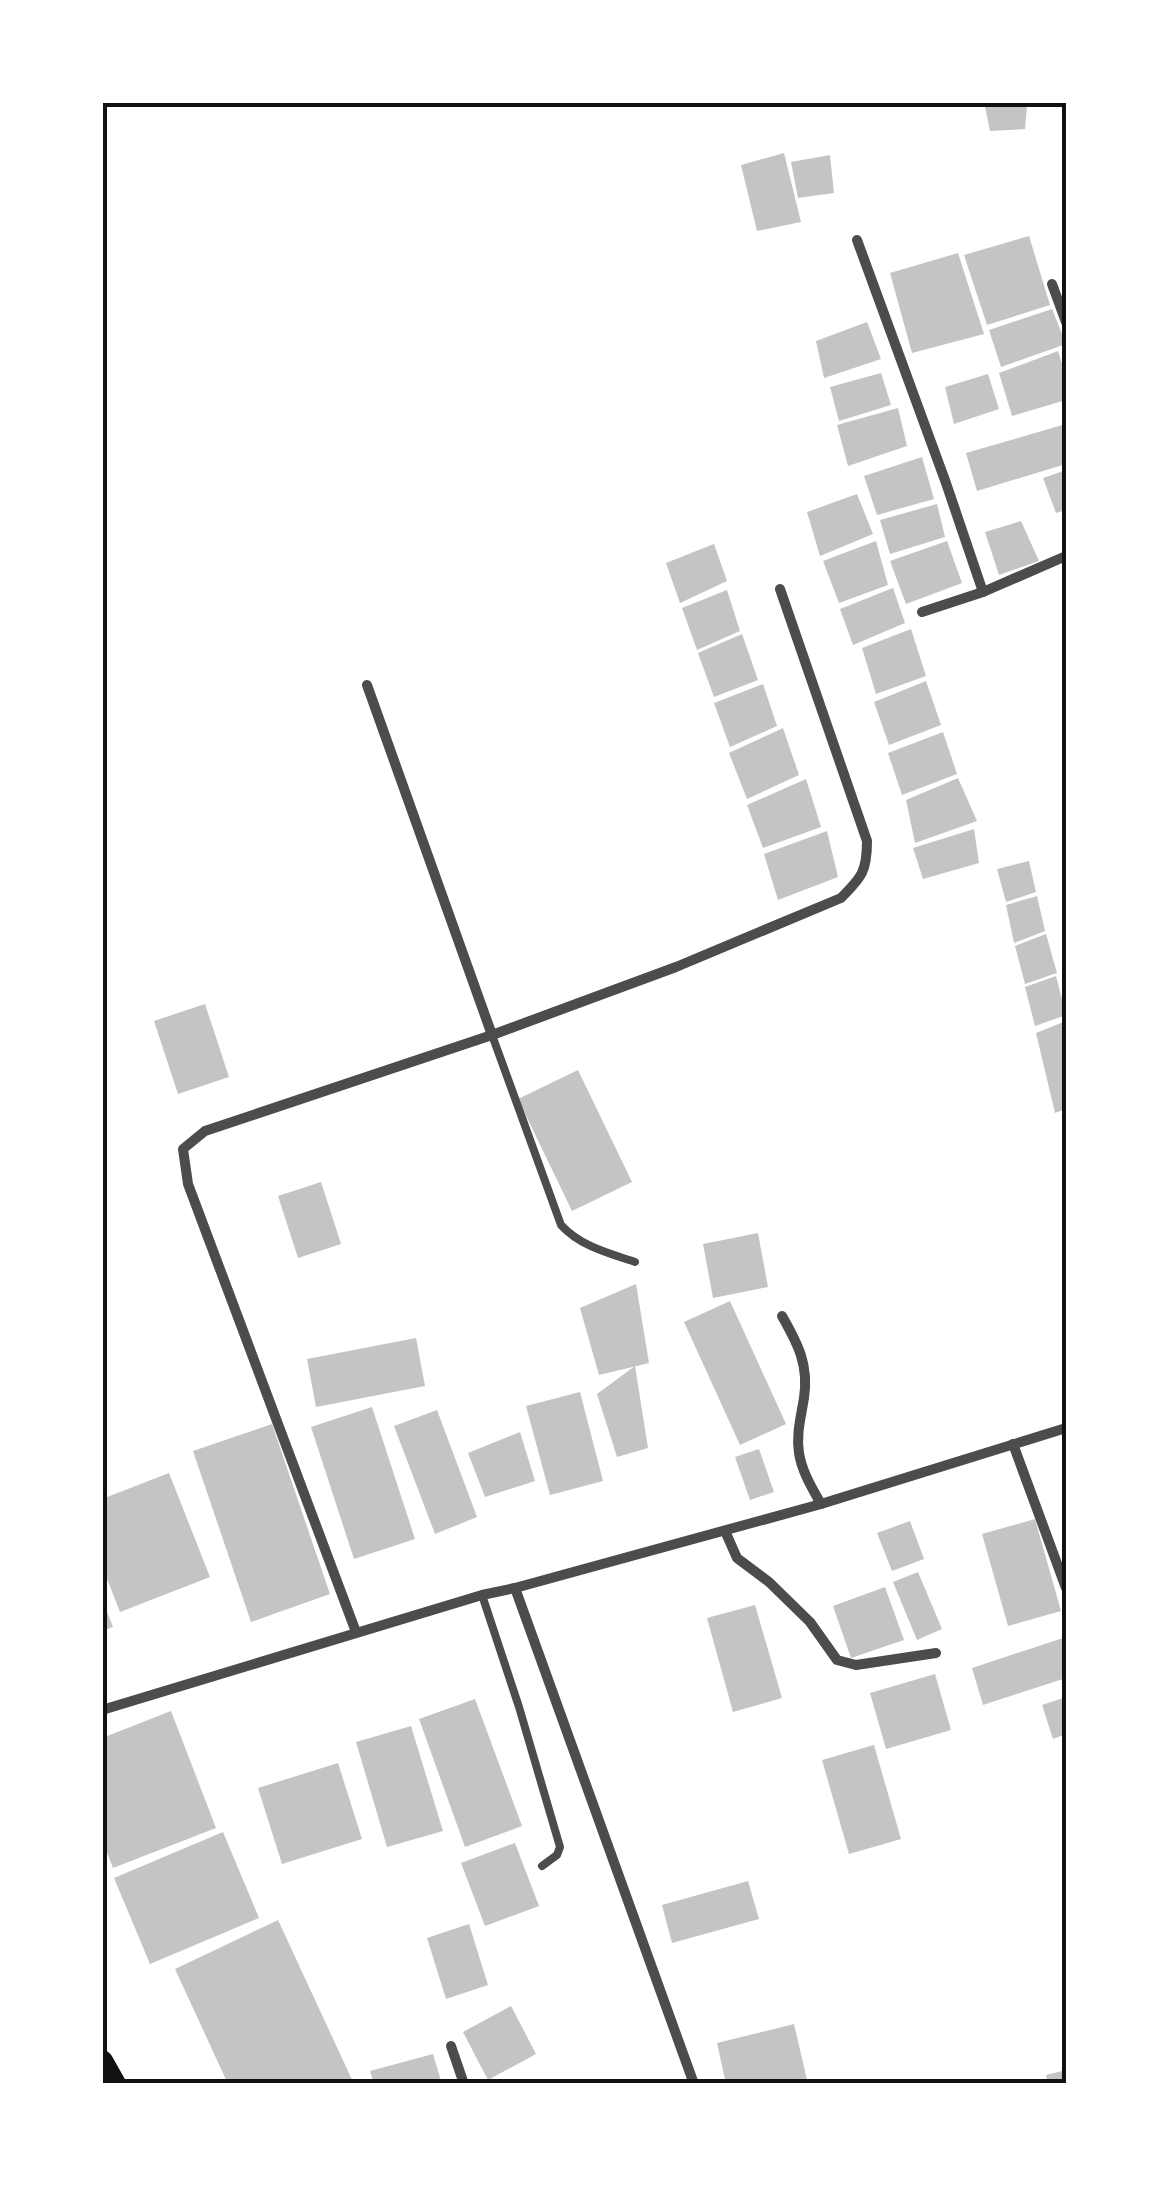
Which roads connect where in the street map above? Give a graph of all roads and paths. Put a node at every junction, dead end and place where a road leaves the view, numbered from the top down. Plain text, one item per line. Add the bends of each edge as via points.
1 (857, 240) dead end
2 (1052, 284) dead end
3 (1066, 322) edge
4 (1066, 556) edge
5 (780, 589) dead end
6 (983, 592) junction
7 (922, 612) dead end
8 (367, 684) dead end
9 (492, 1035) junction
10 (635, 1262) dead end
11 (782, 1316) dead end
12 (1066, 1428) edge
13 (1013, 1444) junction
14 (820, 1504) junction
15 (725, 1531) junction
16 (515, 1588) junction
17 (1066, 1588) edge
18 (482, 1595) junction
19 (356, 1632) junction
20 (936, 1653) dead end
21 (102, 1710) edge
22 (542, 1866) dead end
23 (451, 2046) dead end
24 (102, 2062) edge
25 (115, 2084) edge
26 (464, 2084) edge
27 (694, 2084) edge

1 - 6 street
2 - 3 street
4 - 6 street
5 - 9 street via 867,840 860,879 842,898
6 - 7 street
8 - 9 street
9 - 10 lane via 560,1225 585,1244
9 - 19 street via 205,1131 183,1149 188,1184
11 - 14 street via 804,1362 798,1450
12 - 13 street
13 - 14 street
13 - 17 street
14 - 15 street
15 - 16 street
15 - 20 street via 738,1558 810,1622 838,1660 856,1665
16 - 18 street
16 - 27 street
18 - 19 street
18 - 22 lane via 560,1846
19 - 21 street
23 - 26 street
24 - 25 highway

